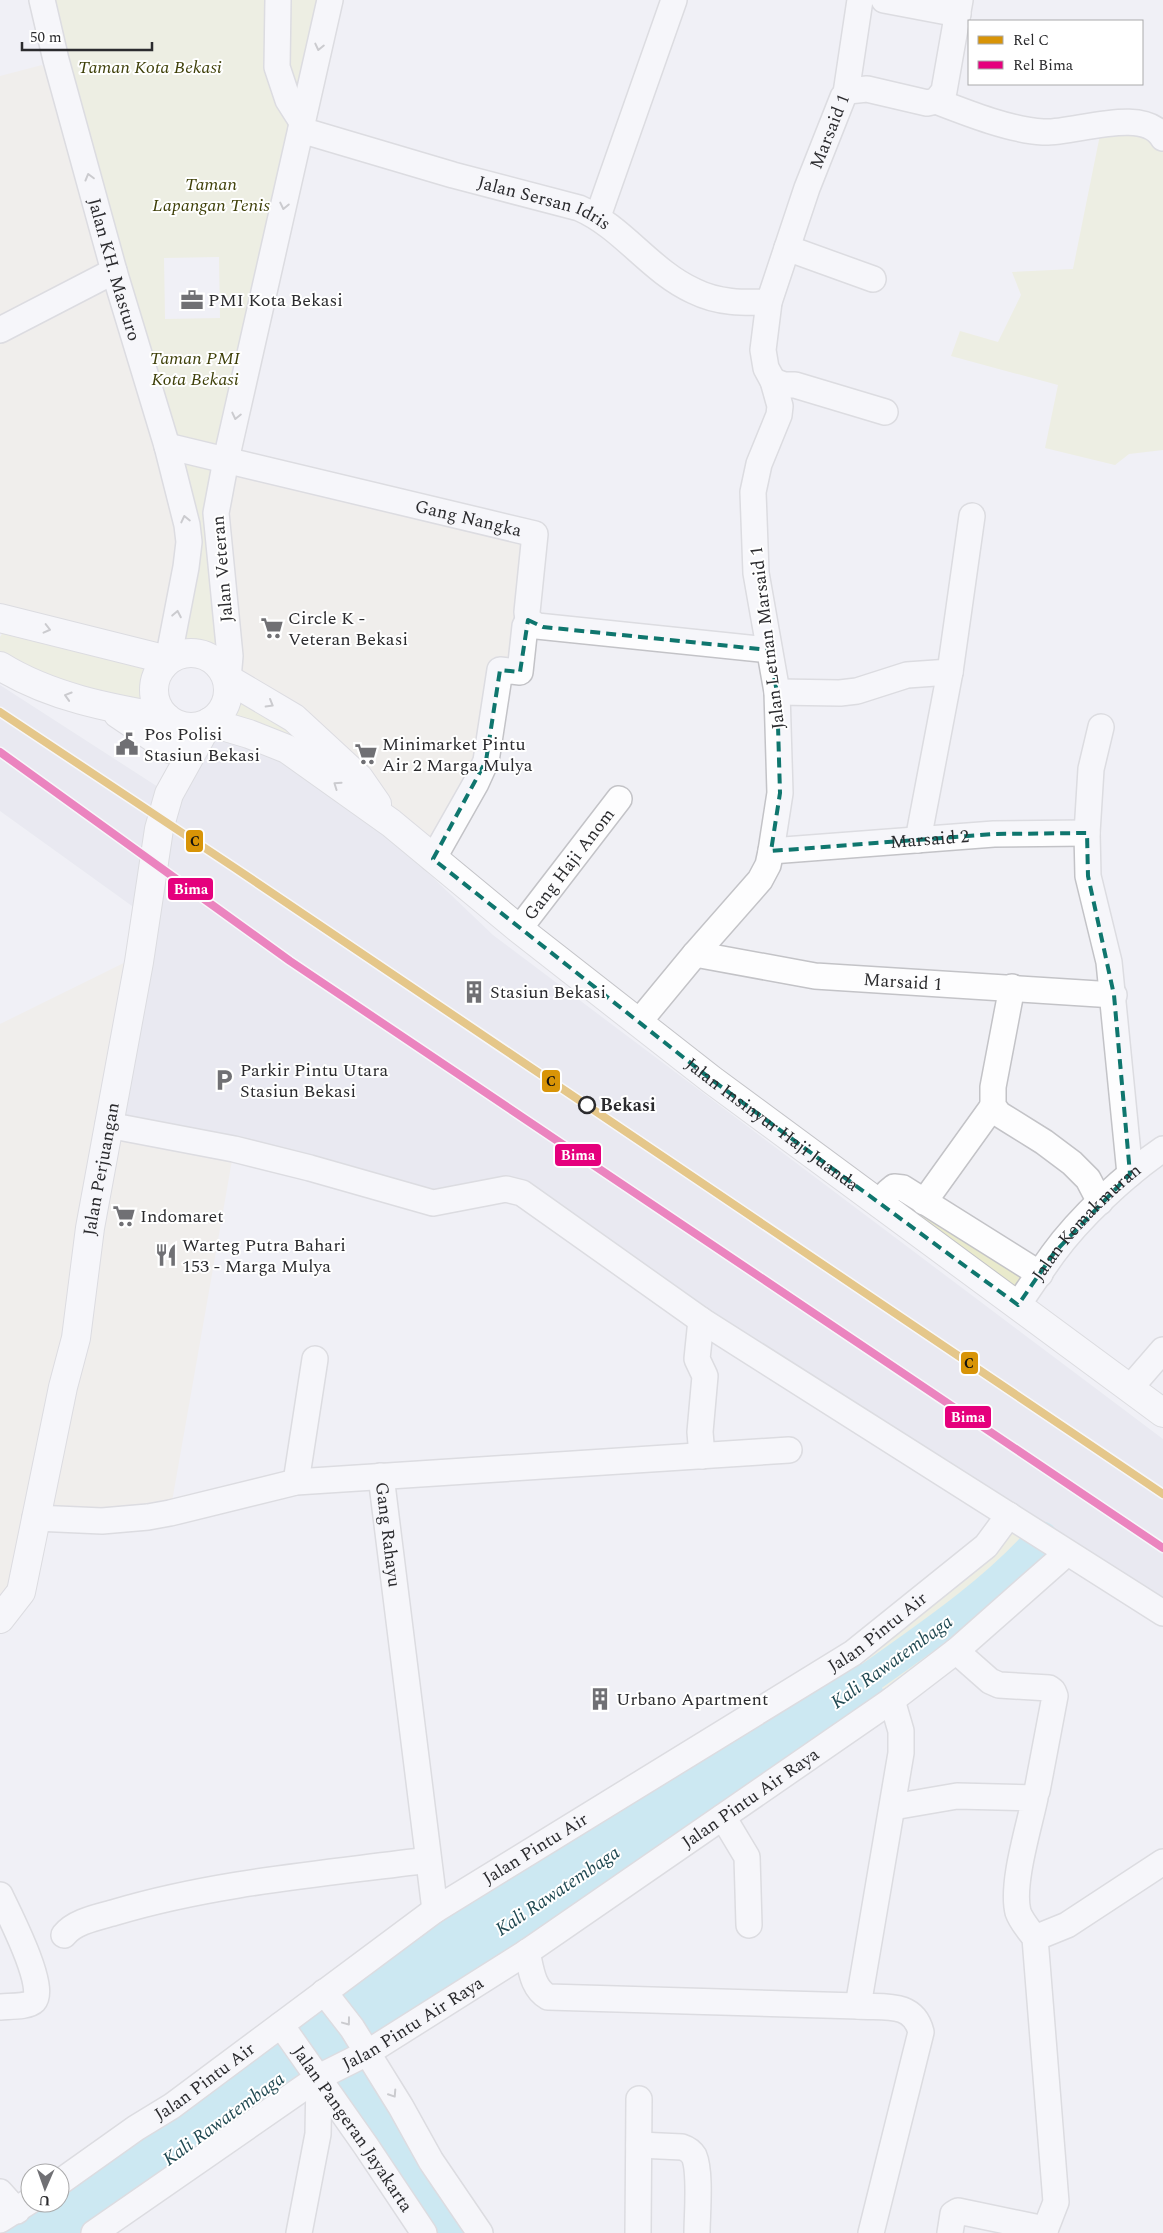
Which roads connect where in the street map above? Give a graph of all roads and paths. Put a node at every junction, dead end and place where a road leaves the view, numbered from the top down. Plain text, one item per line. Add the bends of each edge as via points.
1 (42, 0) edge
2 (278, 0) edge
3 (330, 0) edge
4 (674, 0) edge
5 (860, 0) edge
6 (884, 0) edge
7 (959, 7) edge
8 (846, 93) junction
9 (936, 101) junction
10 (301, 126) junction
11 (1163, 138) edge
12 (598, 216) junction
13 (787, 248) junction
14 (114, 271) junction
15 (873, 279) dead end
16 (769, 302) junction
17 (0, 330) edge
18 (773, 381) junction
19 (885, 412) dead end
20 (167, 446) junction
21 (226, 460) junction
22 (972, 516) dead end
23 (186, 567) junction
24 (220, 569) junction
25 (528, 620) junction
26 (5, 625) edge
27 (769, 650) junction
28 (168, 660) junction
29 (0, 666) edge
30 (950, 672) junction
31 (228, 679) junction
32 (776, 692) junction
33 (109, 708) junction
34 (169, 719) junction
35 (209, 722) junction
36 (1101, 727) dead end
37 (170, 749) junction
38 (169, 794) junction
39 (619, 799) dead end
40 (391, 823) junction
41 (1087, 833) junction
42 (918, 840) junction
43 (771, 851) junction
44 (433, 859) junction
45 (519, 929) junction
46 (695, 954) junction
47 (1012, 987) junction
48 (1114, 996) junction
49 (638, 1023) junction
50 (993, 1106) junction
51 (108, 1125) junction
52 (1163, 1149) edge
53 (1130, 1174) junction
54 (924, 1202) junction
55 (1100, 1202) junction
56 (880, 1205) junction
57 (1040, 1274) junction
58 (1018, 1305) junction
59 (701, 1320) junction
60 (1163, 1350) edge
61 (315, 1359) dead end
62 (1130, 1388) junction
63 (1163, 1413) edge
64 (789, 1450) dead end
65 (702, 1456) junction
66 (381, 1476) junction
67 (296, 1482) junction
68 (35, 1518) junction
69 (1014, 1518) junction
70 (1064, 1551) junction
71 (1163, 1613) edge
72 (0, 1619) edge
73 (956, 1651) junction
74 (892, 1700) junction
75 (1036, 1791) dead end
76 (893, 1806) junction
77 (723, 1817) junction
78 (428, 1860) junction
79 (1163, 1862) edge
80 (0, 1895) edge
81 (435, 1910) junction
82 (749, 1925) dead end
83 (64, 1935) dead end
84 (1034, 1938) junction
85 (527, 1952) junction
86 (324, 1992) junction
87 (858, 2006) junction
88 (0, 2008) edge
89 (281, 2025) junction
90 (367, 2053) junction
91 (319, 2077) junction
92 (639, 2099) dead end
93 (639, 2145) junction
94 (70, 2175) edge
95 (0, 2192) edge
96 (16, 2210) edge
97 (1045, 2232) edge
98 (94, 2233) edge
99 (299, 2233) edge
100 (424, 2233) edge
101 (480, 2233) edge
102 (638, 2233) edge
103 (696, 2233) edge
104 (871, 2233) edge
105 (950, 2233) edge

14 -> 1 street, Jalan KH. Masturo
2 - 10 street via 277,67
3 -> 10 street, Jalan Veteran
4 - 12 street
5 - 8 street
6 - 7 street
7 - 9 street via 944,91
8 - 9 street, Marsaid 1 via 867,89 926,103
8 - 13 street, Marsaid 1 via 807,188
9 - 11 street, Marsaid 1 via 980,118 1040,132 1120,123 1144,124 1159,131
10 - 12 street, Jalan Sersan Idris via 453,175 579,208
10 -> 21 street, Jalan Veteran
12 - 16 street, Jalan Sersan Idris via 693,291 722,301
13 - 15 street
13 - 16 street, Marsaid 1
14 - 17 street
14 - 20 street, Jalan KH. Masturo
16 - 18 street, Jalan Letnan Marsaid 1 via 764,359
18 - 19 street
18 - 27 street, Jalan Letnan Marsaid 1 via 779,415 759,464 754,492 756,573
20 - 21 street
23 -> 20 street, Jalan KH. Masturo via 187,525
21 - 24 street, Jalan Veteran via 216,513
21 - 25 street, Gang Nangka via 534,534
22 - 30 street
23 - 24 street via 195,558 208,557
28 -> 23 street, Jalan KH. Masturo
24 - 31 street, Jalan Veteran via 230,656
25 - 27 street via 543,627
25 - 44 street via 520,672 500,670 486,761
26 -> 28 main road
27 - 32 street, Jalan Letnan Marsaid 1
28 - 31 main road via 181,653 201,653 219,664
28 - 34 main road via 156,677 154,693 157,704
33 -> 29 main road via 46,689
30 - 32 street via 906,675 858,691
30 - 42 street
31 - 35 main road via 227,702 219,715
31 -> 40 main road, Jalan Insinyur Haji Juanda via 294,718 358,778
32 - 43 street, Jalan Letnan Marsaid 1 via 780,793
33 - 34 main road
33 - 37 main road
34 - 35 main road via 191,727
34 - 37 main road
35 - 38 main road, Jalan Perjuangan
40 -> 35 main road, Jalan Insinyur Haji Juanda via 287,749
36 - 41 street via 1091,769
37 - 38 main road
38 - 51 main road, Jalan Perjuangan via 157,836 139,962
39 - 45 street, Gang Haji Anom
40 - 44 main road, Jalan Insinyur Haji Juanda
41 - 42 street, Marsaid 2 via 994,834
41 - 48 street via 1088,876
42 - 43 street, Marsaid 2
43 - 46 street, Jalan Letnan Marsaid 1 via 760,880
44 - 45 main road, Jalan Insinyur Haji Juanda
45 - 49 main road, Jalan Insinyur Haji Juanda
46 - 47 street, Marsaid 1 via 824,977
46 - 49 street, Jalan Letnan Marsaid 1
47 - 48 street, Marsaid 1
47 - 50 street via 993,1087
48 - 53 street
49 - 56 main road, Jalan Insinyur Haji Juanda
50 - 54 street
50 - 55 street via 999,1114 1072,1163 1088,1179
51 - 59 street via 234,1149 433,1204 506,1189 522,1193
51 - 68 main road, Jalan Perjuangan via 76,1338
52 - 53 street, Jalan Kemakmuran
53 - 55 street, Jalan Kemakmuran
54 - 56 street via 903,1188 894,1187
54 - 57 street
55 - 57 street, Jalan Kemakmuran via 1054,1253
56 - 58 main road, Jalan Insinyur Haji Juanda
57 - 58 street, Jalan Kemakmuran
58 - 62 main road, Jalan Insinyur Haji Juanda
59 - 65 street via 697,1359 705,1376 700,1432
59 - 69 street
60 - 62 street
61 - 67 street
62 - 63 main road, Jalan Insinyur Haji Juanda
64 - 65 street
65 - 66 street
66 - 67 street, Gang Rahayu
66 - 78 street, Gang Rahayu
67 - 68 street, Gang Rahayu via 148,1517 102,1521
68 - 72 main road, Jalan Perjuangan via 21,1592
69 - 70 street
69 - 81 street, Jalan Pintu Air via 986,1546 853,1653
70 - 71 street
70 - 73 street, Jalan Pintu Air Raya
73 - 74 street, Jalan Pintu Air Raya
73 - 75 street via 999,1685 1049,1688 1053,1691 1055,1696
74 - 76 street via 901,1739
74 - 77 street, Jalan Pintu Air Raya
76 - 84 street via 958,1796 1035,1798 1016,1892 1019,1914
76 - 87 street
77 - 82 street via 747,1857
77 - 85 street, Jalan Pintu Air Raya
78 - 81 street, Gang Rahayu
78 - 83 street via 197,1891 89,1920
79 - 84 street via 1067,1925
80 - 88 street via 35,1974 37,1994 31,2003
81 - 86 street, Jalan Pintu Air
84 - 97 street via 1056,2202
85 - 87 street via 536,1987 548,1997
85 - 90 street, Jalan Pintu Air Raya
86 - 89 street, Jalan Pintu Air
86 -> 90 street
87 - 104 street via 904,2009 913,2014 921,2032
89 - 91 street, Jalan Pangeran Jayakarta
89 - 94 street, Jalan Pintu Air via 172,2106
90 - 91 street, Jalan Pintu Air Raya
90 -> 101 street via 431,2161
91 - 98 street, Jalan Pintu Air Raya
91 - 99 street via 318,2134
91 - 100 street, Jalan Pangeran Jayakarta
92 - 93 street
93 - 102 street
93 - 103 street via 682,2147 693,2155 697,2170
95 - 96 street
97 - 105 street via 1035,2227 958,2211 953,2214

